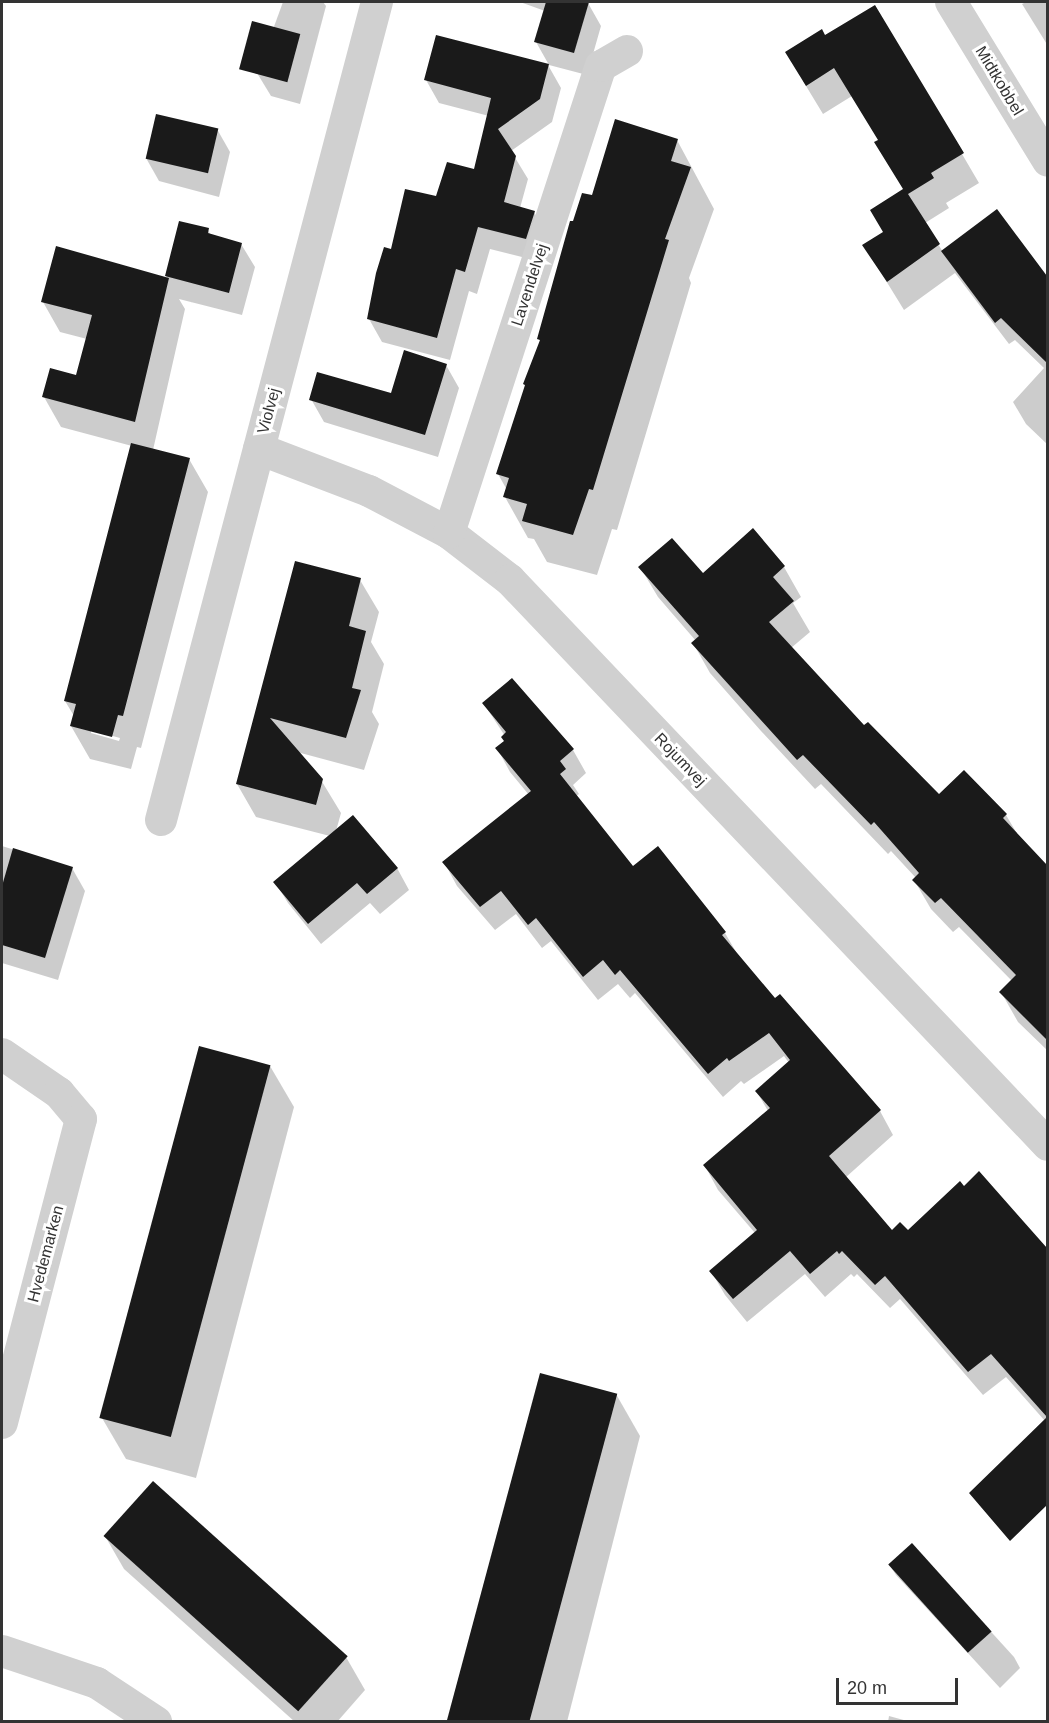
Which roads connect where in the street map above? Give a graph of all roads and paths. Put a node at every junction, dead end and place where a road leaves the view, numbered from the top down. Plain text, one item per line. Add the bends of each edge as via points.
1 (377, 2) edge
2 (951, 2) edge
3 (627, 51) dead end
4 (1047, 161) edge
5 (259, 449) junction
6 (449, 533) junction
7 (161, 820) dead end
8 (2, 1054) edge
9 (1047, 1145) edge
10 (2, 1423) edge
11 (2, 1651) edge
12 (156, 1722) edge

1 - 5 street, Violvej
2 - 4 street, Midtkobbel
3 - 6 street, Lavendelvej via 601,66
5 - 6 street, Rojumvej via 369,491
5 - 7 street, Violvej
6 - 9 street, Rojumvej via 510,580
8 - 10 street, Hvedemarken via 59,1093 81,1119
11 - 12 street via 98,1683

